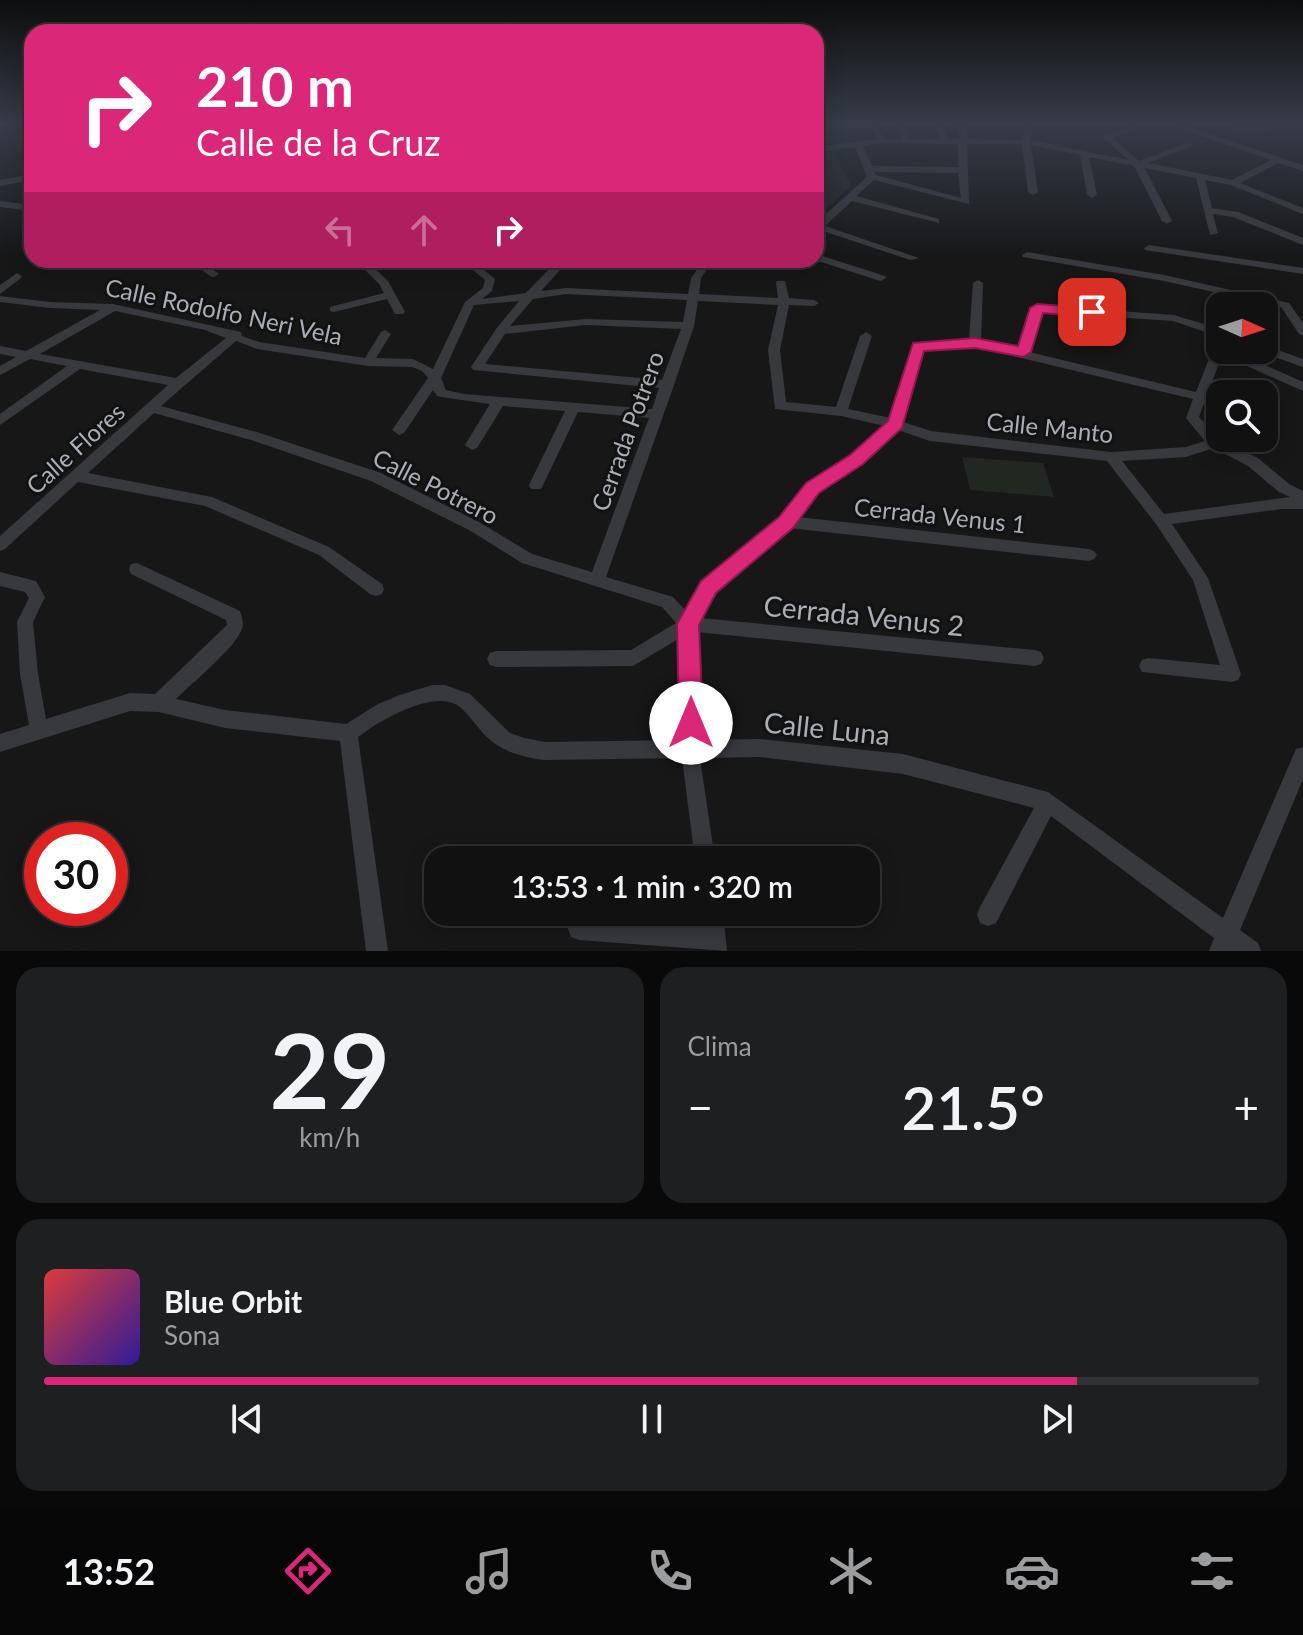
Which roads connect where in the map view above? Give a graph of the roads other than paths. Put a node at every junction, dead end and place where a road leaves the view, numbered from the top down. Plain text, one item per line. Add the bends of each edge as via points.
1 (869, 168) edge
2 (1030, 168) edge
3 (1087, 168) edge
4 (1143, 168) edge
5 (1165, 168) edge
6 (1261, 168) edge
7 (962, 170) joint
8 (871, 173) junction
9 (1200, 176) junction
10 (24, 178) edge
11 (0, 183) edge
12 (1233, 183) junction
13 (1033, 192) dead end
14 (1092, 195) dead end
15 (848, 197) junction
16 (0, 204) edge
17 (24, 207) edge
18 (1208, 210) junction
19 (1303, 211) edge
20 (824, 220) edge
21 (936, 221) dead end
22 (1167, 221) dead end
23 (824, 229) edge
24 (1213, 233) dead end
25 (1303, 242) edge
26 (1149, 248) dead end
27 (1027, 255) dead end
28 (914, 258) dead end
29 (824, 260) edge
30 (205, 268) edge
31 (368, 268) edge
32 (476, 268) edge
33 (552, 268) edge
34 (703, 268) edge
35 (1303, 271) edge
36 (214, 274) dead end
37 (17, 276) dead end
38 (881, 278) dead end
39 (781, 283) dead end
40 (978, 283) dead end
41 (0, 291) edge
42 (531, 294) junction
43 (390, 295) junction
44 (692, 295) junction
45 (0, 299) edge
46 (470, 302) junction
47 (814, 303) dead end
48 (784, 304) junction
49 (113, 307) junction
50 (334, 309) dead end
51 (399, 312) dead end
52 (688, 326) junction
53 (1206, 328) edge
54 (500, 331) junction
55 (1303, 332) edge
56 (385, 334) dead end
57 (237, 335) junction
58 (866, 336) dead end
59 (975, 343) junction
60 (0, 350) edge
61 (1023, 352) junction
62 (28, 354) junction
63 (1278, 354) edge
64 (368, 362) junction
65 (1303, 363) edge
66 (1214, 364) edge
67 (1253, 364) edge
68 (76, 366) junction
69 (0, 371) edge
70 (435, 378) junction
71 (178, 383) junction
72 (668, 385) junction
73 (1303, 387) edge
74 (1201, 397) junction
75 (499, 401) junction
76 (153, 408) junction
77 (573, 408) junction
78 (841, 412) junction
79 (656, 414) junction
80 (0, 420) edge
81 (896, 424) junction
82 (399, 430) dead end
83 (1206, 433) edge
84 (472, 445) dead end
85 (1206, 446) edge
86 (1233, 452) edge
87 (1111, 457) junction
88 (75, 476) junction
89 (536, 485) dead end
90 (1303, 500) edge
91 (1161, 520) junction
92 (786, 522) junction
93 (0, 545) edge
94 (1089, 555) dead end
95 (137, 569) dead end
96 (0, 579) edge
97 (597, 580) junction
98 (376, 589) dead end
99 (688, 624) junction
100 (1035, 658) dead end
101 (496, 659) dead end
102 (1148, 666) dead end
103 (159, 703) junction
104 (39, 730) junction
105 (348, 733) junction
106 (0, 743) edge
107 (690, 751) junction
108 (1303, 756) edge
109 (1048, 802) junction
110 (703, 846) edge
111 (988, 915) dead end
112 (579, 929) dead end
113 (1223, 941) edge
114 (716, 944) edge
115 (377, 951) edge
116 (1250, 951) edge

1 - 8 street
2 - 13 street
3 - 14 street
4 - 22 street
5 - 9 street
6 - 12 street
7 - 8 street
7 - 8 street via 966,202
8 - 15 street
9 - 12 street
9 - 18 street
10 - 11 street
12 - 19 street
15 - 20 street
15 - 21 street
16 - 17 street
18 - 24 street
18 - 25 street via 1235,214
23 - 28 street
26 - 35 street
27 - 55 street via 1285,305
29 - 38 street
30 - 36 street
31 - 43 street
32 - 46 street via 490,279 488,289
33 - 42 street
34 - 44 street, Cerrada Potrero
37 - 41 street
39 - 48 street
40 - 59 street
42 - 44 street
42 - 46 street via 502,303
42 - 54 street
43 - 50 street
43 - 51 street
44 - 48 street
44 - 52 street, Cerrada Potrero
45 - 49 street, Calle Rodolfo Neri Vela
46 - 70 street
47 - 48 street
48 - 78 street, Calle Manto via 774,350 780,406
49 - 57 street, Calle Rodolfo Neri Vela
49 - 62 street
52 - 54 street via 586,322
52 - 72 street, Cerrada Potrero
53 - 61 street via 1174,318 1037,308
54 - 72 street via 477,367
56 - 64 street
57 - 64 street, Calle Rodolfo Neri Vela via 257,345
57 - 71 street, Calle Flores
58 - 78 street
59 - 61 street
59 - 81 street via 918,346
60 - 62 street, Calle Flores
61 - 74 street
62 - 68 street, Calle Flores
62 - 69 street
63 - 65 street
64 - 70 street, Calle Rodolfo Neri Vela via 413,363
66 - 74 street
67 - 73 street
68 - 71 street, Calle Flores
68 - 80 street
70 - 75 street via 441,393
70 - 82 street
71 - 76 street, Calle Flores
72 - 79 street, Cerrada Potrero
74 - 83 street via 1192,418
75 - 77 street
75 - 84 street
76 - 88 street, Calle Flores
76 - 97 street, Calle Potrero via 376,477 527,559
77 - 79 street
77 - 89 street
78 - 81 street, Calle Manto
79 - 97 street, Cerrada Potrero
81 - 87 street, Calle Manto via 930,436
81 - 92 street via 857,459 812,488
85 - 87 street, Calle Manto
86 - 90 street
87 - 91 street
88 - 93 street, Calle Flores
88 - 98 street via 207,501 324,551
90 - 91 street
91 - 102 street via 1200,578 1232,674
92 - 94 street, Cerrada Venus 1
92 - 99 street via 708,587
95 - 103 street via 234,616 235,627 226,639
96 - 104 street via 30,586 37,597 25,622
97 - 99 street, Calle Potrero via 667,602
99 - 100 street, Cerrada Venus 2
99 - 101 street via 633,658
99 - 107 street
103 - 104 street via 130,702
103 - 105 street via 225,719
104 - 106 street
105 - 107 street, Calle Luna via 370,715 436,693 456,695 501,738 521,747
105 - 115 street
107 - 109 street, Calle Luna via 759,748 903,764
107 - 110 street
108 - 113 street
109 - 111 street
109 - 113 street, Calle Luna
112 - 114 street
113 - 116 street, Calle Luna

